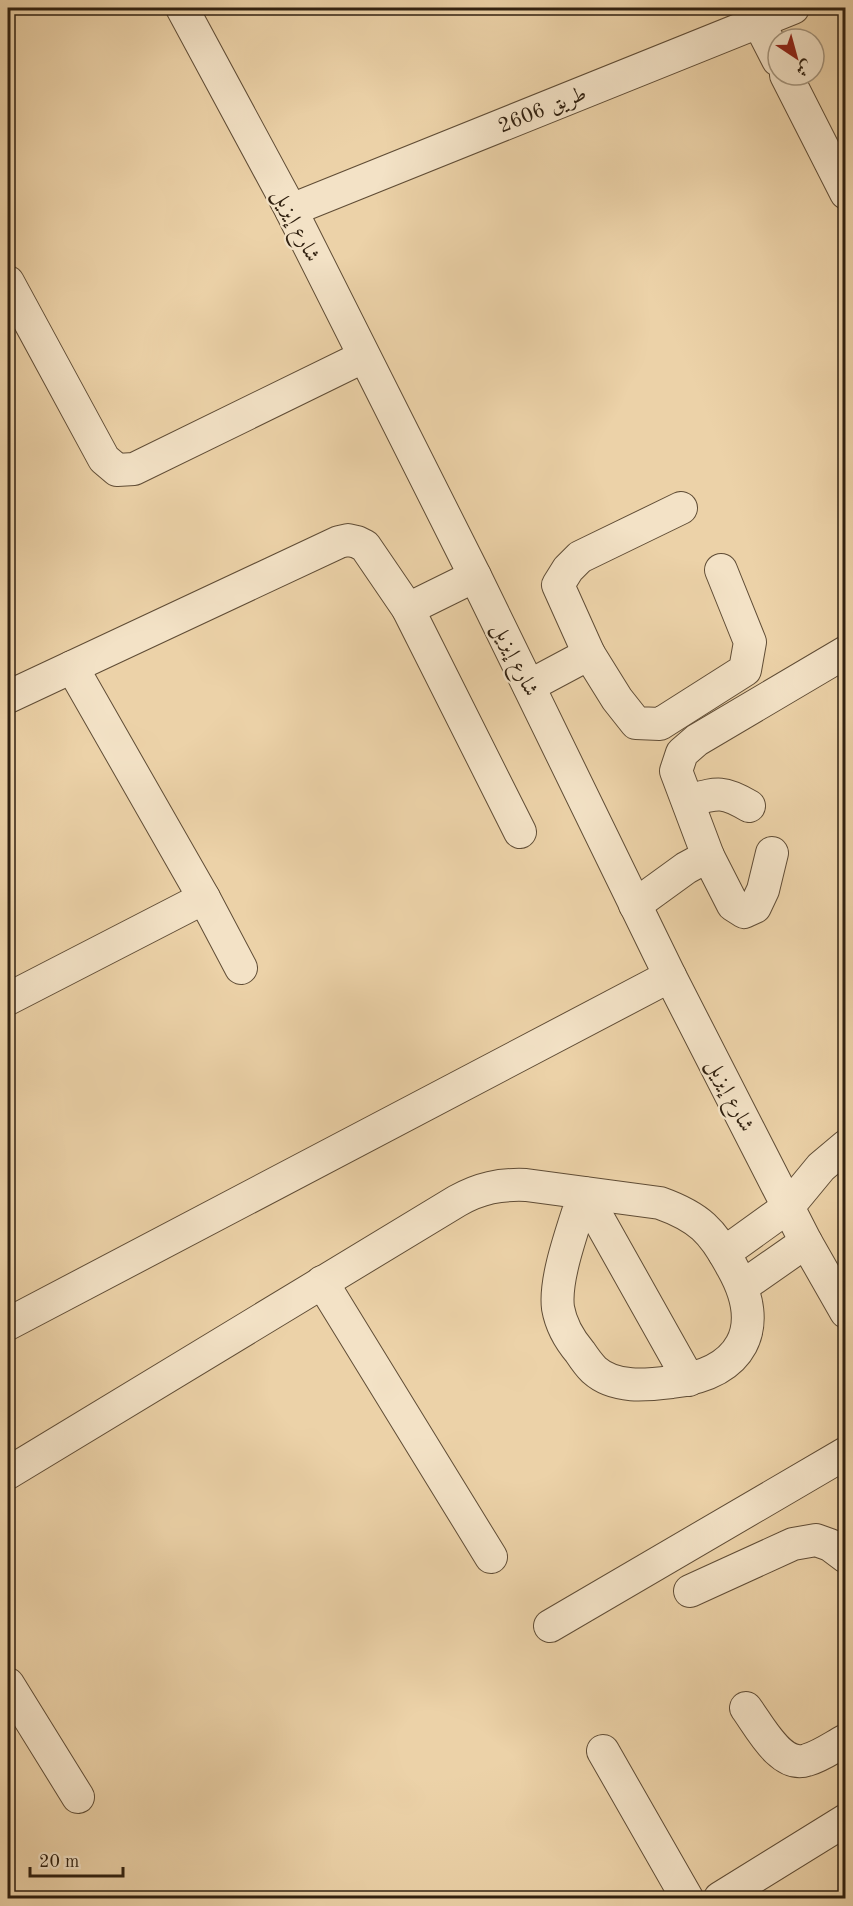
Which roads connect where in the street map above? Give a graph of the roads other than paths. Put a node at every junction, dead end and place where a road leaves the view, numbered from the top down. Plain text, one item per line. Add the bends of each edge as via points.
1 (182, 8) edge
2 (793, 8) edge
3 (759, 21) junction
4 (766, 35) edge
5 (792, 87) edge
6 (846, 193) edge
7 (291, 210) junction
8 (8, 282) edge
9 (363, 357) junction
10 (681, 508) dead end
11 (721, 570) dead end
12 (475, 576) junction
13 (408, 609) junction
14 (846, 652) edge
15 (590, 654) junction
16 (72, 667) junction
17 (529, 686) junction
18 (8, 697) edge
19 (688, 801) junction
20 (749, 806) dead end
21 (520, 832) dead end
22 (772, 853) dead end
23 (708, 856) junction
24 (204, 898) junction
25 (635, 905) junction
26 (241, 968) dead end
27 (670, 976) junction
28 (8, 999) edge
29 (846, 1146) edge
30 (584, 1193) junction
31 (788, 1207) junction
32 (806, 1242) junction
33 (724, 1252) junction
34 (322, 1282) junction
35 (743, 1286) junction
36 (846, 1312) edge
37 (8, 1324) edge
38 (689, 1380) junction
39 (846, 1453) edge
40 (8, 1473) edge
41 (491, 1557) dead end
42 (846, 1557) edge
43 (690, 1591) dead end
44 (550, 1626) dead end
45 (8, 1684) edge
46 (746, 1708) dead end
47 (846, 1740) edge
48 (603, 1751) dead end
49 (78, 1797) dead end
50 (846, 1820) edge
51 (732, 1896) edge
52 (687, 1899) edge

1 - 7 street, شارع إيزيل
2 - 3 street, طريق 2606
3 - 4 street
3 - 7 street, طريق 2606
5 - 6 street
7 - 9 street, شارع إيزيل
8 - 9 street via 104,459 117,470 135,469
9 - 12 street, شارع إيزيل
10 - 15 street via 580,557 558,585
11 - 15 street via 750,642 745,670 660,724 636,723
12 - 13 street
12 - 17 street, شارع إيزيل
13 - 16 street via 371,553 348,540
13 - 21 street
14 - 19 street via 697,740 682,753 676,771
15 - 17 street
16 - 18 street
16 - 24 street
17 - 25 street, شارع إيزيل
19 - 20 street via 716,793
19 - 23 street
22 - 23 street via 755,907 744,912 733,905
23 - 25 street
24 - 26 street
24 - 28 street
25 - 27 street, شارع إيزيل
27 - 31 street, شارع إيزيل
27 - 37 street
29 - 31 street via 821,1167
30 - 33 street via 678,1209 710,1231
30 - 34 street via 508,1184 490,1186 473,1192
30 - 38 street
30 - 38 street via 562,1267 558,1307 567,1335 595,1370 612,1380 645,1386
31 - 32 street, شارع إيزيل
31 - 33 street
32 - 35 street
32 - 36 street, شارع إيزيل
33 - 35 street
34 - 40 street
34 - 41 street
35 - 38 street via 748,1310 741,1346 714,1371
39 - 44 street
42 - 43 street via 816,1540 793,1544
45 - 49 street
46 - 47 street via 780,1754 794,1761 810,1760
48 - 52 street
50 - 51 street

